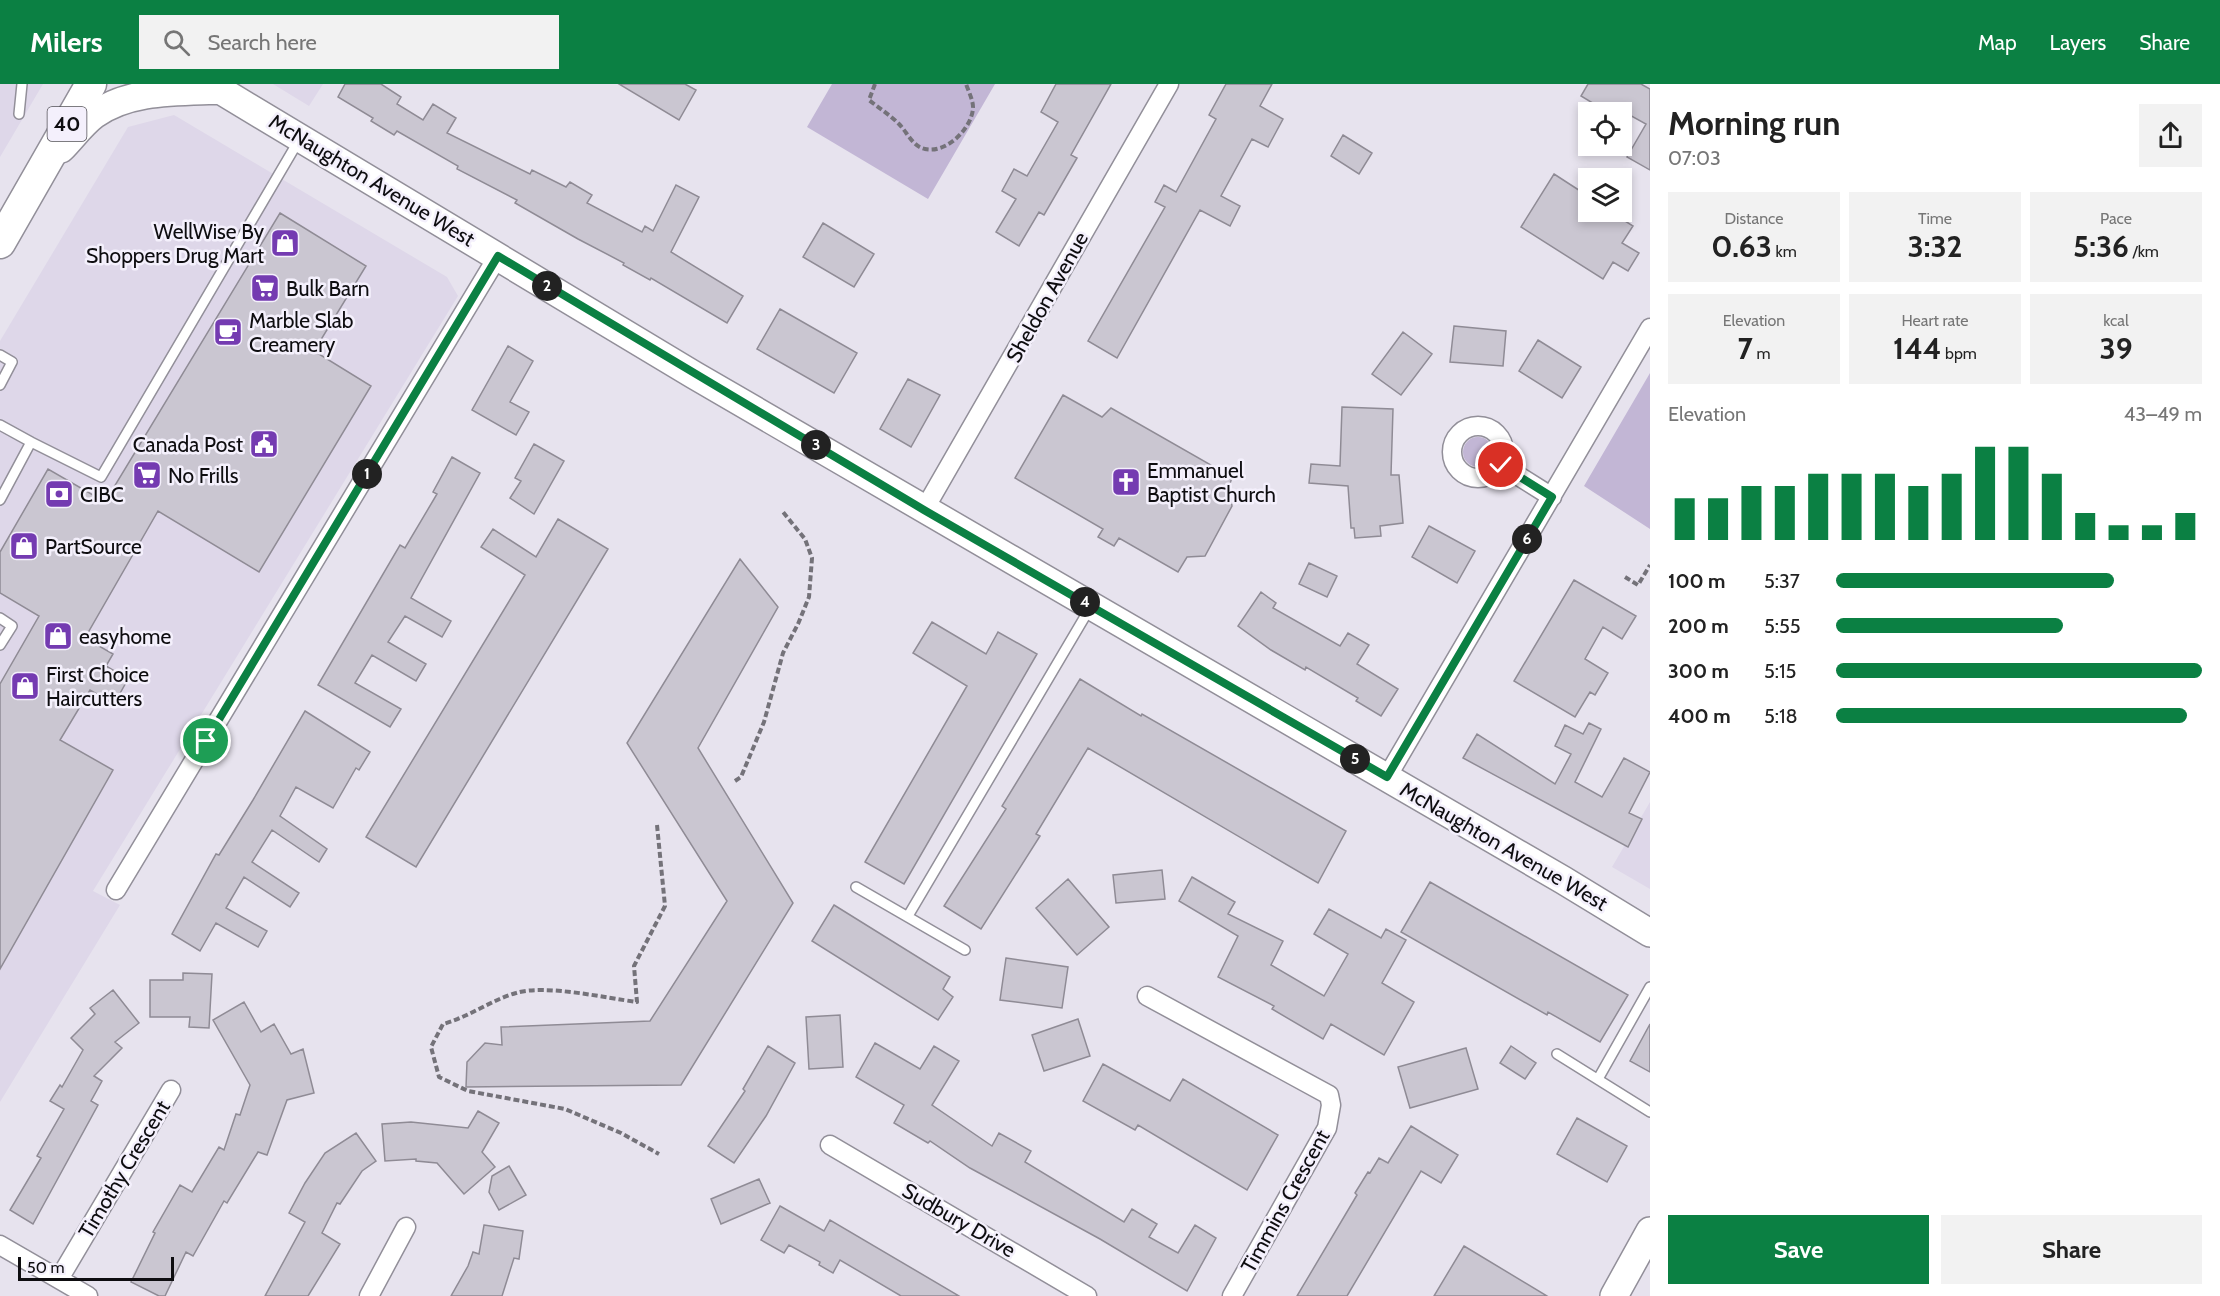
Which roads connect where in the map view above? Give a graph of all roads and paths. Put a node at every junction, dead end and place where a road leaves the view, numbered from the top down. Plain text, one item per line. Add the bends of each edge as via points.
1 (22, 84) edge
2 (91, 84) edge
3 (875, 84) edge
4 (966, 84) edge
5 (1169, 84) edge
6 (216, 87) edge
7 (19, 114) dead end
8 (301, 138) junction
9 (45, 165) junction
10 (0, 243) edge
11 (498, 256) junction
12 (1650, 328) edge
13 (0, 355) edge
14 (0, 385) edge
15 (0, 425) edge
16 (31, 442) junction
17 (1501, 465) dead end
18 (1552, 497) junction
19 (0, 500) edge
20 (924, 510) junction
21 (783, 512) dead end
22 (1650, 566) edge
23 (1624, 577) dead end
24 (1091, 606) junction
25 (0, 618) edge
26 (0, 645) edge
27 (1387, 777) junction
28 (735, 782) dead end
29 (657, 825) dead end
30 (856, 887) dead end
31 (116, 890) dead end
32 (908, 916) junction
33 (1650, 933) edge
34 (965, 950) dead end
35 (1650, 987) edge
36 (1147, 996) dead end
37 (1557, 1054) dead end
38 (1598, 1078) junction
39 (171, 1090) dead end
40 (1650, 1112) edge
41 (830, 1145) dead end
42 (659, 1154) dead end
43 (406, 1227) dead end
44 (1650, 1231) edge
45 (0, 1245) edge
46 (59, 1279) junction
47 (88, 1296) edge
48 (369, 1296) edge
49 (1087, 1296) edge
50 (1232, 1296) edge
51 (1614, 1296) edge

1 - 7 lane
2 - 9 main road, 40
3 - 4 path via 869,100 924,149 954,142 968,122 973,106
5 - 20 street, Sheldon Avenue
6 - 8 main road, McNaughton Avenue West
6 - 9 main road via 124,100 94,115
8 - 11 main road, McNaughton Avenue West
8 - 16 lane via 101,477
9 - 10 main road, 40
11 - 20 main road, McNaughton Avenue West
11 - 31 street
12 - 18 street
13 - 14 lane via 12,362
15 - 16 lane
16 - 19 lane
17 - 18 street
18 - 27 street
20 - 24 main road, McNaughton Avenue West
21 - 28 path via 805,540 812,558 809,597 783,652 764,722 741,777
22 - 23 path via 1638,585
24 - 27 main road, McNaughton Avenue West
24 - 32 lane
25 - 26 lane via 12,626
27 - 33 main road, McNaughton Avenue West
29 - 42 path via 664,906 634,966 637,1002 553,991 517,992 443,1024 431,1047 439,1077 468,1091 565,1109
30 - 32 lane
32 - 34 lane
35 - 38 lane
36 - 50 street, Timmins Crescent via 1329,1095 1332,1106 1327,1128
37 - 38 lane
38 - 40 lane
39 - 46 street, Timothy Crescent
41 - 49 street, Sudbury Drive
43 - 48 street
44 - 51 main road
45 - 46 street
46 - 47 street

